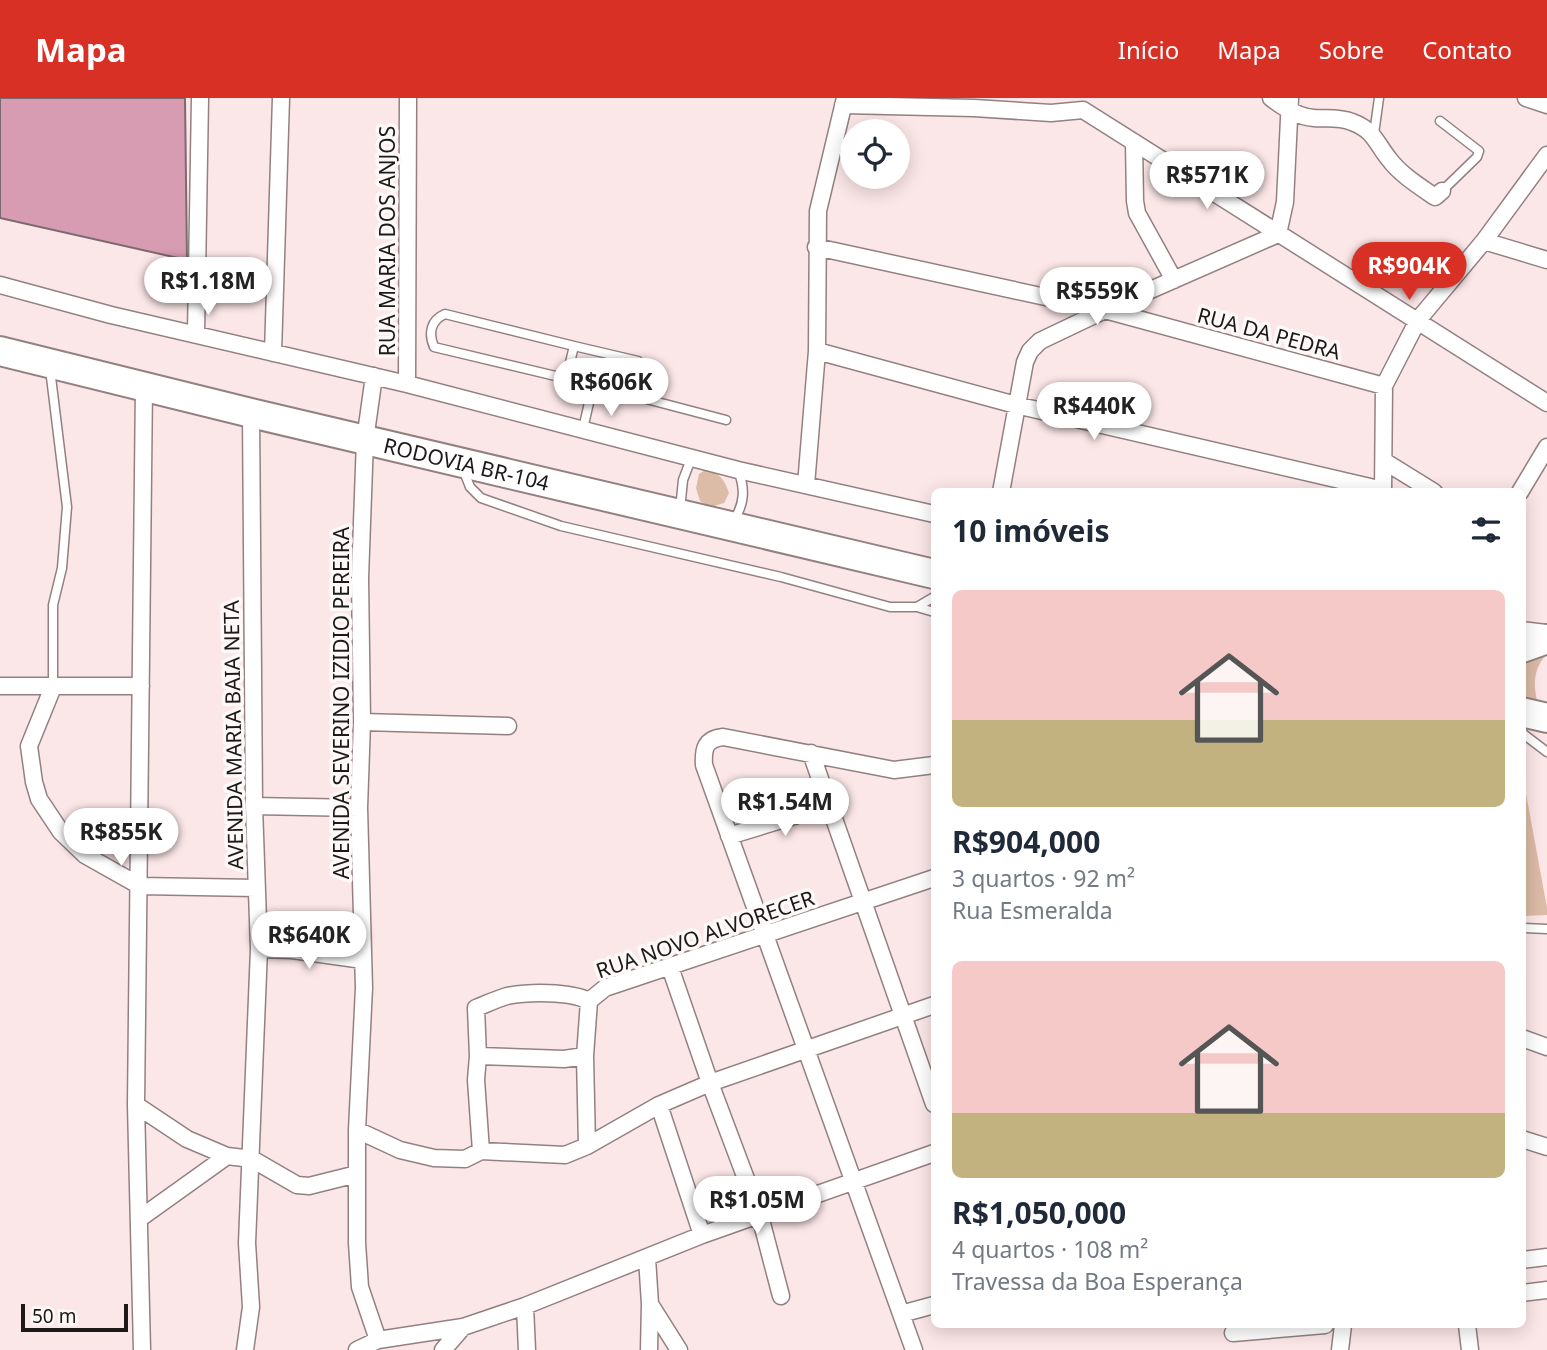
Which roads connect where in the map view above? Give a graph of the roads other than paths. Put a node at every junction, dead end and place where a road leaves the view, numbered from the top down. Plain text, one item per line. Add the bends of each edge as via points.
1 (200, 98) edge
2 (281, 98) edge
3 (408, 98) edge
4 (1271, 98) edge
5 (1379, 98) edge
6 (1526, 98) edge
7 (844, 102) edge
8 (915, 102) edge
9 (974, 103) edge
10 (1083, 104) edge
11 (1290, 105) edge
12 (1547, 105) edge
13 (1440, 121) dead end
14 (1374, 134) junction
15 (1135, 142) junction
16 (1547, 155) edge
17 (1442, 191) joint
18 (1278, 234) junction
19 (1484, 241) junction
20 (816, 247) junction
21 (1547, 260) edge
22 (1174, 280) junction
23 (0, 285) edge
24 (1105, 310) junction
25 (1418, 320) junction
26 (196, 334) junction
27 (574, 346) junction
28 (0, 351) edge
29 (817, 351) junction
30 (273, 353) junction
31 (638, 361) dead end
32 (49, 363) junction
33 (374, 376) junction
34 (566, 379) junction
35 (407, 384) junction
36 (144, 386) junction
37 (593, 386) junction
38 (1384, 386) junction
39 (1547, 403) edge
40 (1016, 405) junction
41 (251, 413) junction
42 (726, 420) dead end
43 (583, 429) junction
44 (365, 440) junction
45 (1547, 447) edge
46 (691, 459) junction
47 (1384, 461) junction
48 (460, 463) junction
49 (738, 470) junction
50 (806, 485) junction
51 (1001, 488) edge
52 (1370, 488) edge
53 (1383, 488) edge
54 (1428, 488) edge
55 (1523, 488) edge
56 (931, 513) edge
57 (680, 514) junction
58 (731, 526) junction
59 (931, 572) edge
60 (931, 599) edge
61 (917, 607) junction
62 (931, 611) edge
63 (1526, 630) edge
64 (1547, 633) edge
65 (1547, 639) edge
66 (1526, 647) edge
67 (0, 686) edge
68 (141, 686) junction
69 (53, 687) junction
70 (1526, 713) edge
71 (1547, 718) edge
72 (362, 722) junction
73 (508, 726) dead end
74 (1526, 736) edge
75 (1547, 752) edge
76 (811, 753) junction
77 (931, 765) edge
78 (830, 804) junction
79 (254, 806) junction
80 (359, 808) junction
81 (729, 836) junction
82 (931, 879) edge
83 (139, 886) junction
84 (256, 888) junction
85 (865, 901) junction
86 (1526, 928) edge
87 (1547, 929) edge
88 (766, 936) junction
89 (258, 949) junction
90 (363, 960) junction
91 (670, 967) junction
92 (589, 1001) junction
93 (931, 1006) edge
94 (904, 1017) junction
95 (1526, 1039) edge
96 (1547, 1047) edge
97 (807, 1050) junction
98 (478, 1056) junction
99 (585, 1056) junction
100 (710, 1083) junction
101 (931, 1095) edge
102 (136, 1105) junction
103 (659, 1105) junction
104 (357, 1130) junction
105 (1526, 1141) edge
106 (587, 1146) junction
107 (1547, 1147) edge
108 (481, 1151) junction
109 (931, 1154) edge
110 (227, 1156) junction
111 (252, 1159) junction
112 (357, 1174) junction
113 (853, 1180) junction
114 (760, 1216) junction
115 (139, 1219) junction
116 (702, 1235) junction
117 (1547, 1257) edge
118 (647, 1258) junction
119 (1526, 1260) edge
120 (1547, 1290) edge
121 (1526, 1293) edge
122 (781, 1296) dead end
123 (650, 1304) junction
124 (525, 1306) junction
125 (931, 1306) edge
126 (901, 1314) junction
127 (463, 1327) junction
128 (1256, 1328) edge
129 (1343, 1328) edge
130 (1467, 1328) edge
131 (1233, 1329) edge
132 (378, 1340) junction
133 (142, 1350) edge
134 (245, 1350) edge
135 (357, 1350) edge
136 (443, 1350) edge
137 (527, 1350) edge
138 (649, 1350) edge
139 (679, 1350) edge
140 (914, 1350) edge
141 (1232, 1350) edge
142 (1340, 1350) edge
143 (1470, 1350) edge

1 - 26 street
2 - 30 street
3 - 35 street, RUA MARIA DOS ANJOS
4 - 11 street
5 - 14 lane
6 - 12 street
7 - 8 street
7 - 20 street via 818,211
8 - 9 street
9 - 10 street via 1051,113
10 - 15 street
11 - 14 street via 1311,118 1352,122
11 - 18 street via 1285,202
13 - 17 lane via 1479,152
14 - 17 street via 1402,172 1435,197
15 - 18 street
15 - 22 street via 1137,213
16 - 19 street
18 - 22 street
18 - 25 street
19 - 21 street
19 - 25 street
20 - 24 street, RUA DA PEDRA
20 - 29 street
22 - 24 street
23 - 26 street
24 - 38 street, RUA DA PEDRA
24 - 40 street via 1040,341 1030,351
25 - 38 street
25 - 39 street
26 - 30 street
27 - 31 lane
27 - 34 lane
27 - 34 lane via 445,314 438,317 430,333 434,347
28 - 32 highway, RODOVIA BR-104
29 - 40 street
29 - 50 street
30 - 33 street
32 - 36 highway, RODOVIA BR-104
32 - 69 lane via 67,507 62,568 53,605
33 - 35 street
33 - 44 street, AVENIDA SEVERINO IZIDIO PEREIRA
34 - 37 lane
35 - 43 street
36 - 41 highway, RODOVIA BR-104
36 - 68 street
37 - 42 lane
37 - 43 lane
38 - 47 street
40 - 51 street
40 - 52 street
41 - 44 highway, RODOVIA BR-104
41 - 79 street, AVENIDA MARIA BAIA NETA
43 - 46 street
44 - 48 highway, RODOVIA BR-104
44 - 72 street, AVENIDA SEVERINO IZIDIO PEREIRA via 360,578
45 - 55 street
46 - 49 street
46 - 57 lane via 683,480
47 - 53 street
47 - 54 street
48 - 57 highway, RODOVIA BR-104
48 - 61 lane via 470,487 481,498 561,526 868,602
49 - 50 street
49 - 58 lane via 743,499
50 - 56 street
57 - 58 highway, RODOVIA BR-104
58 - 59 highway, RODOVIA BR-104
60 - 61 lane
61 - 62 lane
63 - 64 street
65 - 66 highway
67 - 69 street
68 - 69 street
68 - 83 street
69 - 83 street via 29,746 39,799 61,832 85,855
70 - 71 highway
72 - 73 street
72 - 80 street, AVENIDA SEVERINO IZIDIO PEREIRA
74 - 75 lane
76 - 77 street via 894,770
76 - 78 street
76 - 81 street via 723,737 705,746 704,765
78 - 81 street
78 - 85 street
79 - 80 street
79 - 84 street, AVENIDA MARIA BAIA NETA
80 - 90 street, AVENIDA SEVERINO IZIDIO PEREIRA
81 - 88 street
82 - 85 street, RUA NOVO ALVORECER
83 - 84 street
83 - 102 street
84 - 89 street, AVENIDA MARIA BAIA NETA
85 - 88 street, RUA NOVO ALVORECER
85 - 94 street
86 - 87 lane
88 - 91 street, RUA NOVO ALVORECER
88 - 97 street
89 - 90 street
89 - 111 street, AVENIDA MARIA BAIA NETA
90 - 104 street, AVENIDA SEVERINO IZIDIO PEREIRA
91 - 92 street, RUA NOVO ALVORECER via 605,988
91 - 100 street
92 - 98 street via 568,995 507,996 476,1008
92 - 99 street, RUA NOVO ALVORECER
93 - 94 street
94 - 97 street
94 - 101 street
95 - 96 street
97 - 100 street
97 - 113 street
98 - 99 street
98 - 108 street
99 - 106 street, RUA NOVO ALVORECER
100 - 103 street
100 - 114 street
102 - 110 street via 187,1139
102 - 115 street
103 - 106 street
103 - 116 street
104 - 108 street via 400,1150 434,1158 465,1159
104 - 112 street, AVENIDA SEVERINO IZIDIO PEREIRA
105 - 107 street
106 - 108 street via 565,1155
109 - 113 street
110 - 111 street
110 - 115 street
111 - 112 street via 297,1185
111 - 134 street, AVENIDA MARIA BAIA NETA via 247,1243 251,1307
112 - 132 street, AVENIDA SEVERINO IZIDIO PEREIRA via 360,1287
113 - 114 street
113 - 126 street
114 - 116 street
114 - 122 street
115 - 133 street
116 - 118 street
117 - 119 street
118 - 123 street
118 - 124 street
120 - 121 street
123 - 138 street
123 - 139 street
124 - 127 street
124 - 137 street
125 - 126 street
126 - 140 street
127 - 132 street
127 - 136 street
128 - 131 street
129 - 142 street
130 - 143 street
131 - 141 street
132 - 135 street

